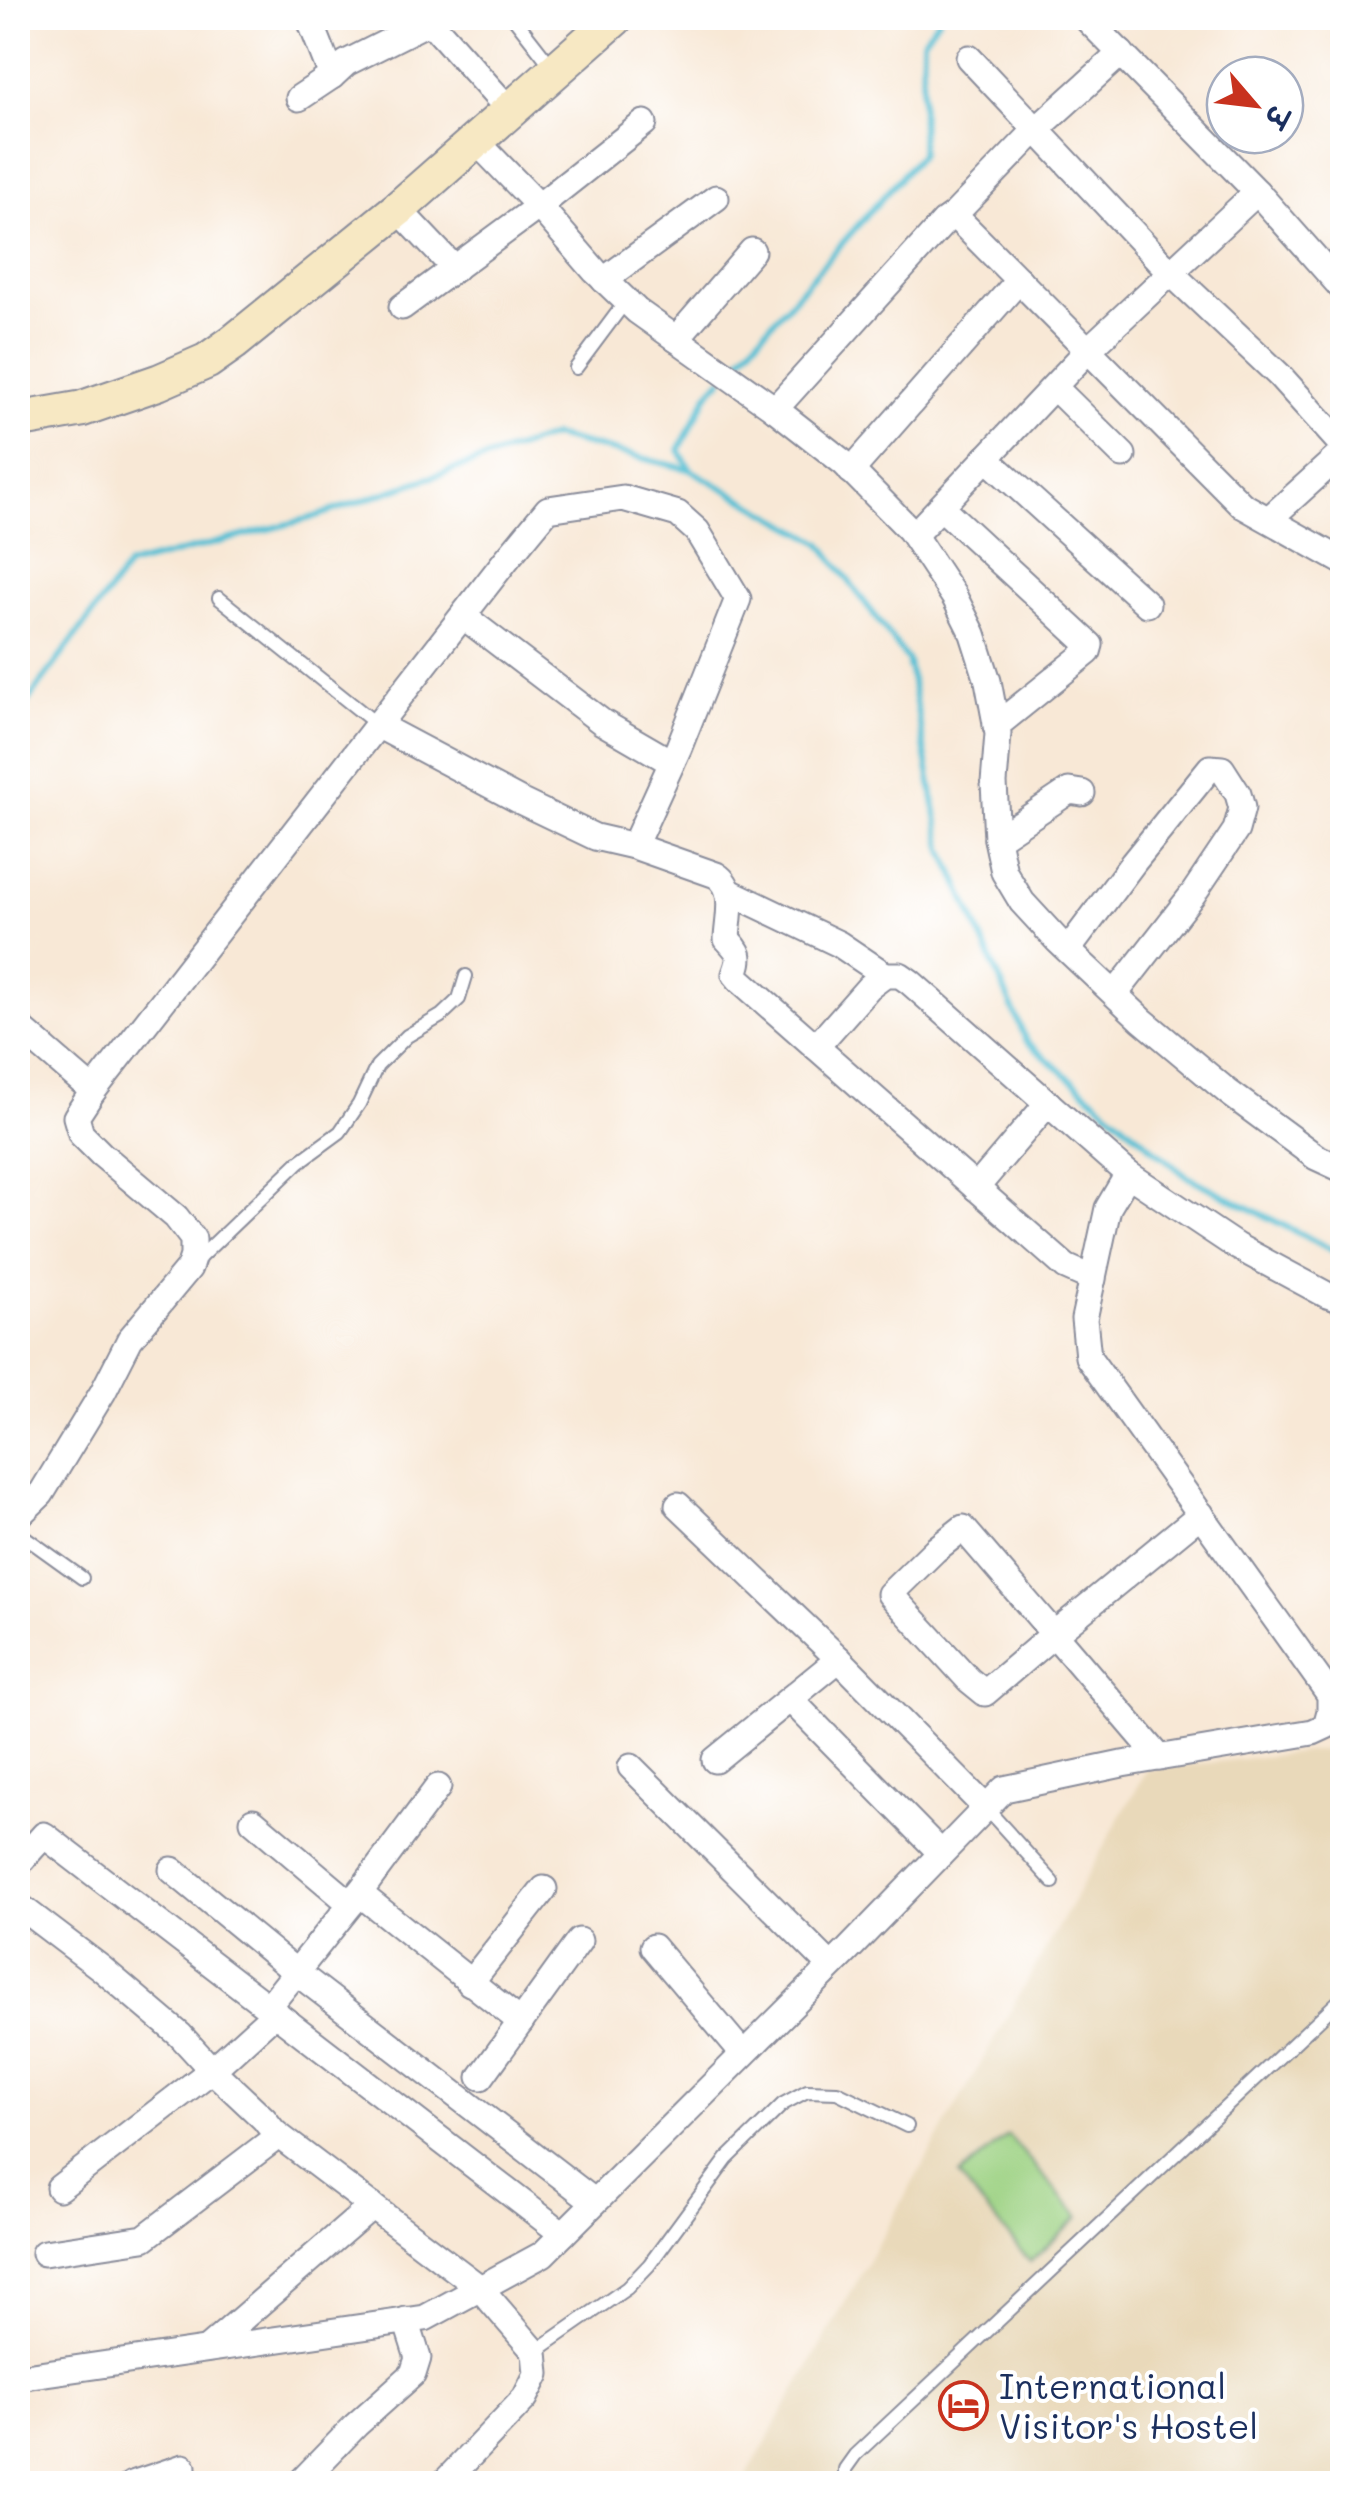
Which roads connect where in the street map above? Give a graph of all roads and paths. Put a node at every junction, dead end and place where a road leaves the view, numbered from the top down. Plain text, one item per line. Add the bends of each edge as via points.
1 (308, 18) edge
2 (514, 18) edge
3 (594, 18) edge
4 (614, 18) edge
5 (1086, 18) edge
6 (1121, 53) junction
7 (969, 58) dead end
8 (546, 59) junction
9 (332, 76) junction
10 (299, 98) dead end
11 (505, 106) junction
12 (644, 123) dead end
13 (1036, 130) junction
14 (475, 140) junction
15 (1257, 192) junction
16 (716, 198) dead end
17 (539, 206) junction
18 (398, 208) junction
19 (954, 215) junction
20 (752, 250) dead end
21 (455, 269) junction
22 (1170, 273) junction
23 (604, 280) junction
24 (1019, 280) junction
25 (1342, 288) edge
26 (626, 300) junction
27 (402, 307) dead end
28 (676, 339) junction
29 (1089, 349) junction
30 (576, 368) dead end
31 (1054, 387) junction
32 (18, 407) edge
33 (775, 409) junction
34 (18, 420) edge
35 (1342, 445) edge
36 (1342, 453) edge
37 (1123, 455) dead end
38 (986, 458) junction
39 (851, 471) junction
40 (941, 506) junction
41 (1268, 519) junction
42 (914, 536) junction
43 (1342, 561) edge
44 (220, 598) dead end
45 (1146, 604) dead end
46 (463, 616) junction
47 (378, 726) junction
48 (996, 726) junction
49 (672, 762) junction
50 (1082, 792) dead end
51 (997, 840) junction
52 (634, 846) junction
53 (730, 892) junction
54 (1068, 950) junction
55 (885, 974) junction
56 (466, 976) dead end
57 (1114, 994) junction
58 (18, 1026) edge
59 (816, 1047) junction
60 (93, 1091) junction
61 (1048, 1103) junction
62 (1342, 1168) edge
63 (1128, 1174) junction
64 (976, 1188) junction
65 (189, 1268) junction
66 (1092, 1278) junction
67 (1342, 1300) edge
68 (678, 1505) dead end
69 (1201, 1514) junction
70 (18, 1516) edge
71 (18, 1532) edge
72 (82, 1578) dead end
73 (1054, 1634) junction
74 (839, 1659) junction
75 (790, 1699) junction
76 (1334, 1729) edge
77 (1160, 1758) junction
78 (715, 1760) dead end
79 (632, 1767) dead end
80 (438, 1788) dead end
81 (985, 1808) junction
82 (253, 1821) dead end
83 (941, 1853) junction
84 (18, 1864) edge
85 (172, 1870) dead end
86 (1053, 1882) dead end
87 (544, 1889) dead end
88 (355, 1898) junction
89 (18, 1905) edge
90 (579, 1941) dead end
91 (653, 1947) dead end
92 (832, 1966) junction
93 (296, 1972) junction
94 (470, 1983) junction
95 (1342, 1998) edge
96 (272, 2009) junction
97 (521, 2022) junction
98 (743, 2054) junction
99 (212, 2070) junction
100 (482, 2077) dead end
101 (908, 2126) dead end
102 (274, 2132) junction
103 (59, 2188) dead end
104 (595, 2202) junction
105 (372, 2206) junction
106 (563, 2234) junction
107 (44, 2253) dead end
108 (480, 2288) junction
109 (406, 2320) junction
110 (208, 2350) junction
111 (535, 2352) junction
112 (18, 2378) edge
113 (183, 2467) dead end
114 (132, 2484) edge
115 (299, 2484) edge
116 (443, 2484) edge
117 (845, 2484) edge

1 - 9 street
2 - 8 lane
3 - 8 street
4 - 11 street
5 - 6 street
6 - 13 street
6 - 15 street
7 - 13 street
8 - 11 street
9 - 10 street
9 - 11 street via 424,24 435,27
11 - 14 street
11 - 32 street via 200,350 78,397
12 - 17 street
13 - 19 street
13 - 22 street
14 - 17 street
14 - 18 street
15 - 22 street
15 - 25 street
16 - 23 street
17 - 21 street
17 - 23 street
18 - 21 street
18 - 34 street via 207,362 81,410
19 - 24 street
19 - 33 street
20 - 28 street
21 - 27 street
22 - 29 street
22 - 35 street
23 - 26 street
24 - 29 street
24 - 39 street
26 - 28 street
26 - 30 lane
28 - 33 street
29 - 31 street
29 - 41 street via 1242,505
31 - 37 street
31 - 38 street
33 - 39 street
36 - 41 street
38 - 40 street
38 - 45 street
39 - 42 street
40 - 42 street
40 - 48 street via 1090,644
41 - 43 street
42 - 48 street via 974,634
44 - 47 lane
46 - 47 street
46 - 49 street via 602,722
46 - 49 street via 548,509 624,498 678,514 697,530 738,599
47 - 52 street via 595,837
47 - 60 street
48 - 51 street
49 - 52 street
50 - 51 street via 1068,791
51 - 54 street via 1004,872 1022,902
52 - 53 street via 716,876
53 - 55 street via 840,944
53 - 59 street via 727,939 738,951 735,974
54 - 57 street
54 - 57 street via 1210,768 1222,769 1242,808 1236,830
55 - 59 street
55 - 61 street via 910,982
56 - 65 lane via 459,999 377,1066 340,1132 299,1162
57 - 62 street via 1228,1092 1316,1158
58 - 60 street
59 - 64 street
60 - 65 street via 76,1118 81,1134 176,1216 193,1239
61 - 63 street
61 - 64 street
63 - 66 street via 1108,1208
63 - 67 street via 1236,1246
64 - 66 street via 1066,1268
65 - 70 street via 130,1340 41,1494
66 - 69 street via 1084,1319 1088,1357
68 - 74 street
69 - 73 street
69 - 76 street via 1330,1695
71 - 72 lane
73 - 73 street via 985,1692 890,1594 963,1528
73 - 77 street
74 - 75 street
74 - 81 street
75 - 78 street
75 - 83 street
76 - 77 street
77 - 81 street via 1004,1788
79 - 92 street
80 - 88 street
81 - 83 street
81 - 86 lane
82 - 88 street
83 - 92 street
84 - 96 street via 44,1834
85 - 93 street
87 - 94 street
88 - 93 street
88 - 94 street
89 - 99 street via 180,2035
90 - 97 street
91 - 98 street
92 - 98 street
93 - 96 street
93 - 104 street
94 - 97 street
95 - 117 lane via 855,2455
96 - 99 street
96 - 106 street
97 - 100 street
98 - 104 street
99 - 102 street
99 - 103 street
101 - 111 lane via 837,2092 807,2091 782,2104 727,2159 627,2288
102 - 105 street
102 - 107 street via 270,2142 144,2238
104 - 106 street
105 - 108 street
105 - 110 street
106 - 108 street via 543,2254
108 - 109 street via 425,2318
108 - 111 street
109 - 110 street
109 - 115 street via 418,2358 413,2374
110 - 112 street
111 - 116 street via 538,2374 524,2398
113 - 114 street

